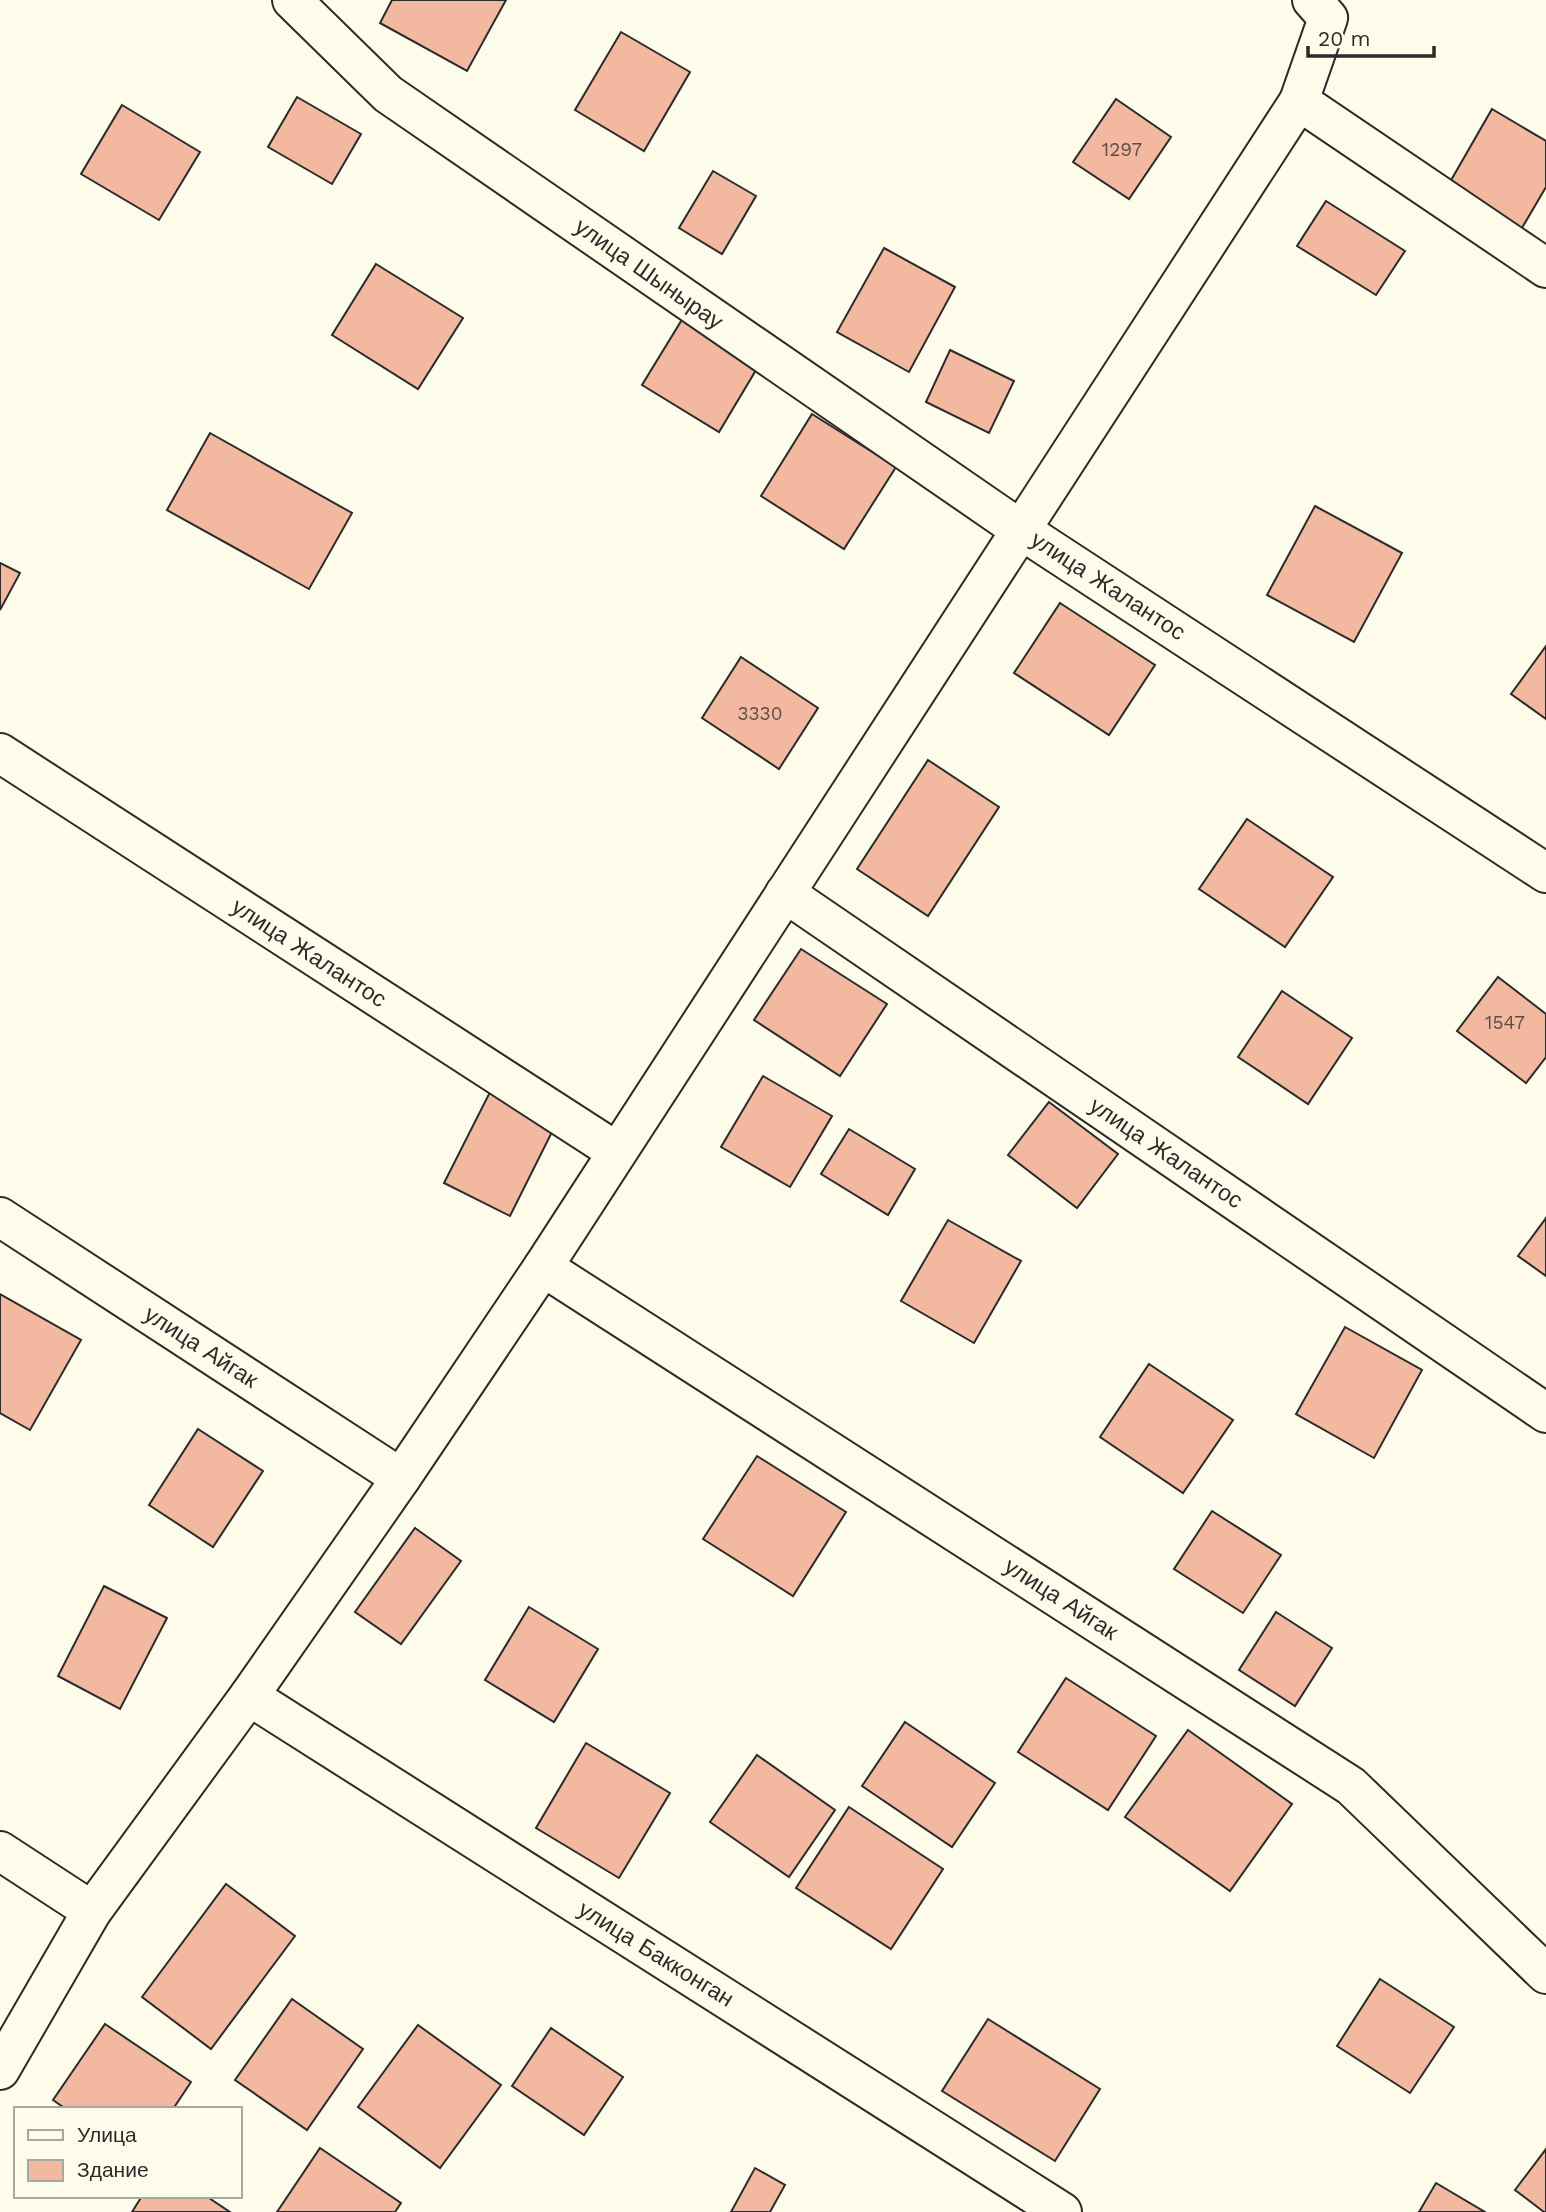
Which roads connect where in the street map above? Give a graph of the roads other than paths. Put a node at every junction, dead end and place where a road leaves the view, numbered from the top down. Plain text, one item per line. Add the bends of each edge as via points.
1 (292, 0) edge
2 (1312, 0) edge
3 (1299, 101) junction
4 (1546, 268) edge
5 (1021, 530) junction
6 (0, 753) edge
7 (1546, 873) edge
8 (785, 894) junction
9 (617, 1152) junction
10 (0, 1217) edge
11 (543, 1267) junction
12 (1546, 1413) edge
13 (401, 1478) junction
14 (249, 1696) junction
15 (0, 1852) edge
16 (92, 1911) junction
17 (1546, 1974) edge
18 (0, 2070) edge
19 (1062, 2212) edge

1 - 5 street, улица Шынырау via 388,94
2 - 3 street via 1328,18
3 - 4 street
3 - 5 street
5 - 7 street, улица Жалантос
5 - 8 street
6 - 9 street, улица Жалантос
8 - 9 street
8 - 12 street, улица Жалантос
9 - 11 street
10 - 13 street, улица Айгак
11 - 13 street
11 - 17 street, улица Айгак via 1351,1786
13 - 14 street
14 - 16 street
14 - 19 street, улица Бакконган
15 - 16 street
16 - 18 street

